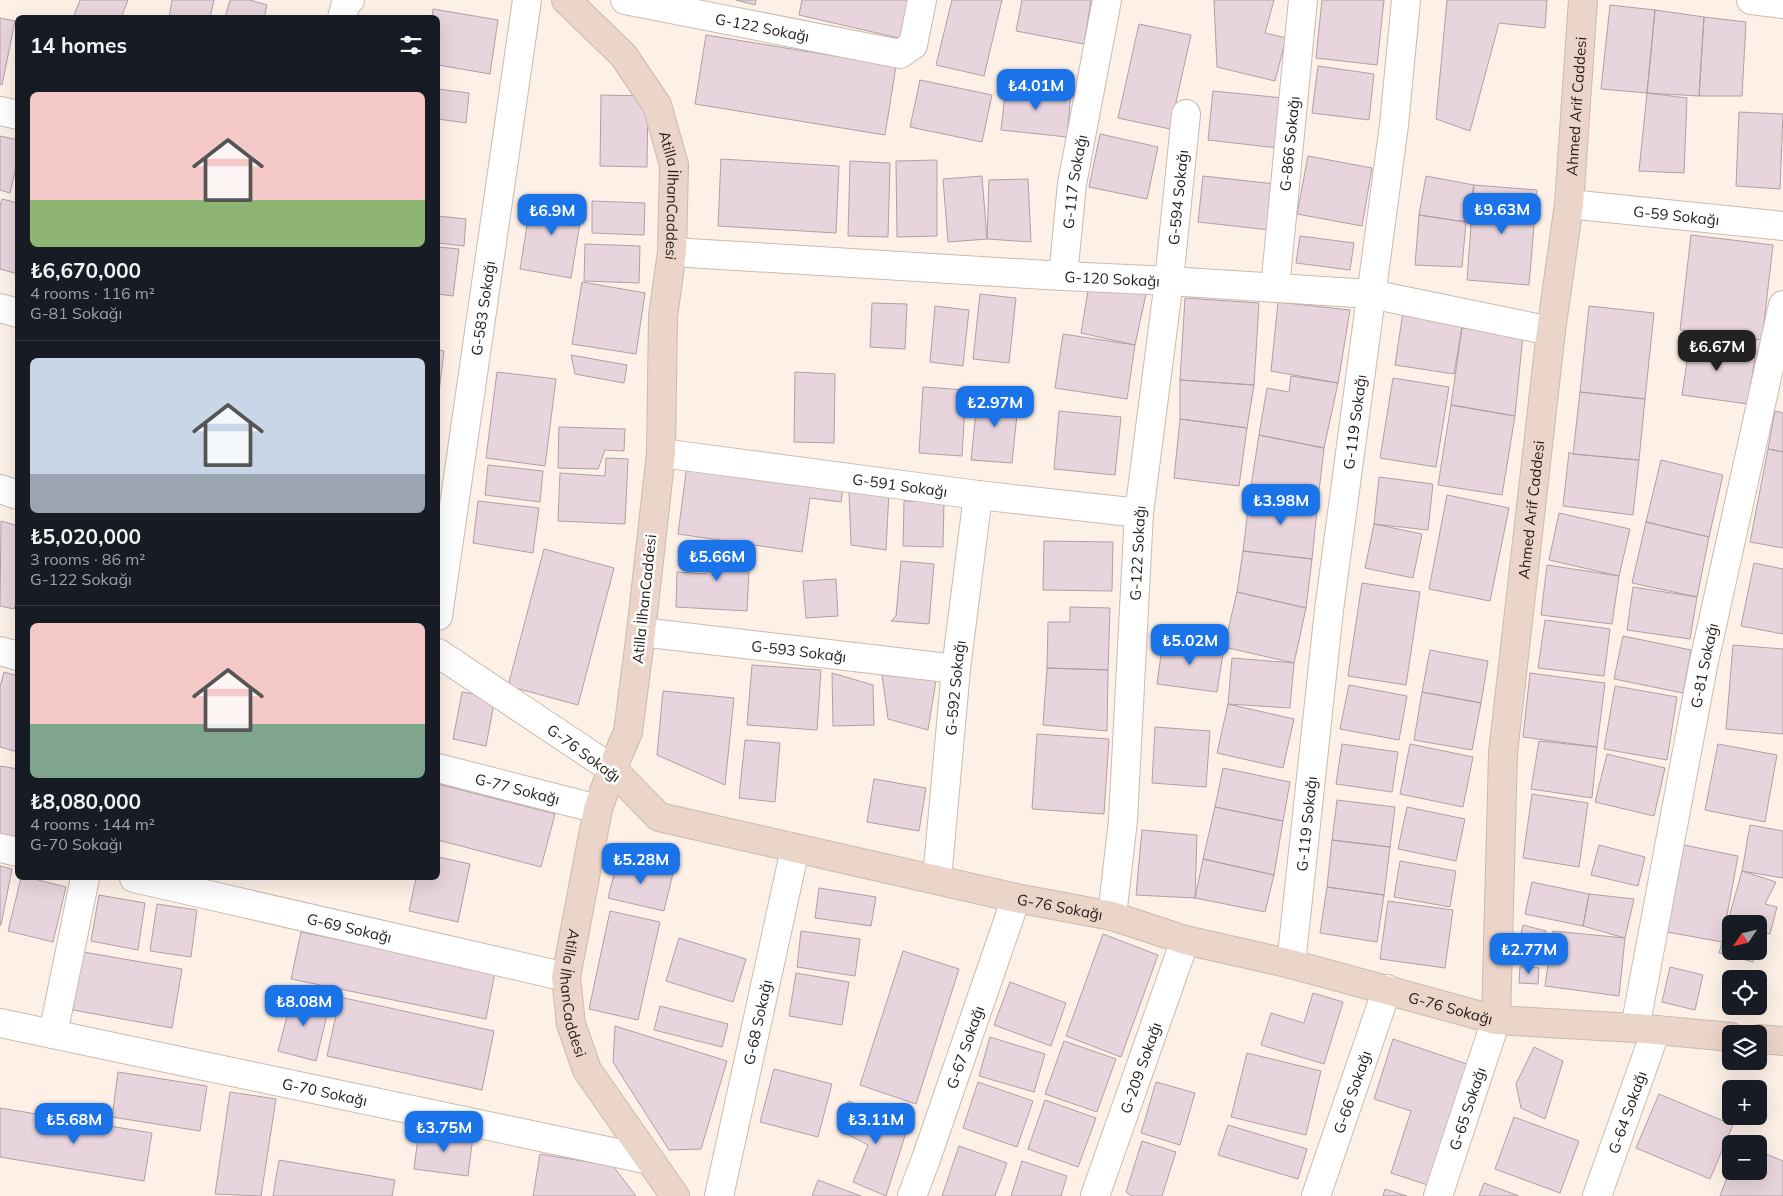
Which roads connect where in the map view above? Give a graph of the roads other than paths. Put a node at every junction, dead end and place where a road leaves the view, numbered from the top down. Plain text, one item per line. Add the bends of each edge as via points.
1 (527, 0) edge
2 (566, 0) edge
3 (626, 0) edge
4 (922, 0) edge
5 (1107, 0) edge
6 (1303, 0) edge
7 (1406, 0) edge
8 (1583, 0) edge
9 (1752, 0) edge
10 (1783, 4) edge
11 (0, 111) edge
12 (15, 114) edge
13 (1186, 114) dead end
14 (1569, 204) junction
15 (1783, 226) edge
16 (672, 252) junction
17 (1063, 276) junction
18 (1169, 281) junction
19 (1275, 288) junction
20 (1371, 294) junction
21 (1783, 305) edge
22 (0, 308) edge
23 (15, 312) edge
24 (1551, 331) junction
25 (660, 453) junction
26 (0, 489) edge
27 (15, 494) edge
28 (978, 495) junction
29 (1139, 513) junction
30 (440, 602) edge
31 (641, 632) junction
32 (0, 651) edge
33 (15, 655) edge
34 (440, 655) edge
35 (956, 669) junction
36 (440, 769) edge
37 (612, 769) junction
38 (598, 809) junction
39 (0, 848) edge
40 (795, 849) junction
41 (15, 851) edge
42 (937, 879) junction
43 (85, 880) edge
44 (143, 880) edge
45 (1016, 898) junction
46 (1112, 916) junction
47 (1185, 940) junction
48 (1291, 964) junction
49 (566, 977) junction
50 (1386, 989) junction
51 (1496, 1020) junction
52 (0, 1023) edge
53 (1646, 1029) junction
54 (52, 1034) junction
55 (1722, 1036) edge
56 (1767, 1040) edge
57 (1783, 1041) edge
58 (650, 1160) junction
59 (675, 1196) edge
60 (719, 1196) edge
61 (912, 1196) edge
62 (1095, 1196) edge
63 (1316, 1196) edge
64 (1438, 1196) edge
65 (1596, 1196) edge

1 - 30 street, G-583 Sokağı
2 - 16 street, Atilla İlhanCaddesi via 623,55 657,105 674,165
3 - 4 street, G-122 Sokağı via 900,54 913,45
5 - 17 street, G-117 Sokağı via 1072,184
6 - 19 street, G-866 Sokağı
7 - 20 street, G-119 Sokağı via 1394,125
8 - 14 street, Ahmed Arif Caddesi
9 - 10 street
11 - 12 street
13 - 18 street, G-594 Sokağı
14 - 15 street, G-59 Sokağı
14 - 24 street, Ahmed Arif Caddesi
16 - 17 street, G-120 Sokağı
16 - 25 street, Atilla İlhanCaddesi via 663,316
17 - 18 street, G-120 Sokağı
18 - 19 street, G-120 Sokağı
18 - 29 street, G-122 Sokağı
19 - 20 street, G-120 Sokağı
20 - 24 street, G-120 Sokağı
20 - 48 street, G-119 Sokağı via 1329,610
21 - 53 street, G-81 Sokağı via 1703,666
22 - 23 street
24 - 51 street, Ahmed Arif Caddesi via 1503,753
25 - 28 street, G-591 Sokağı
25 - 31 street, Atilla İlhanCaddesi
26 - 27 street
28 - 29 street, G-591 Sokağı
28 - 35 street, G-592 Sokağı
29 - 46 street, G-122 Sokağı via 1123,820
31 - 35 street, G-593 Sokağı
31 - 37 street, Atilla İlhanCaddesi via 628,732
32 - 33 street
34 - 37 street, G-76 Sokağı
35 - 42 street, G-592 Sokağı
36 - 38 street, G-77 Sokağı
37 - 38 street, Atilla İlhanCaddesi
37 - 40 street, G-76 Sokağı via 659,817
38 - 49 street, Atilla İlhanCaddesi
39 - 41 street
40 - 42 street, G-76 Sokağı
40 - 60 street, G-68 Sokağı
42 - 45 street, G-76 Sokağı
43 - 54 street
44 - 49 street, G-69 Sokağı
45 - 46 street, G-76 Sokağı
45 - 61 street, G-67 Sokağı
46 - 47 street, G-76 Sokağı
47 - 48 street, G-76 Sokağı
47 - 62 street, G-209 Sokağı
48 - 50 street, G-76 Sokağı
49 - 58 street, Atilla İlhanCaddesi via 570,1024 587,1070
50 - 51 street, G-76 Sokağı
50 - 63 street, G-66 Sokağı
51 - 53 street, G-76 Sokağı
51 - 64 street, G-65 Sokağı
52 - 54 street, G-70 Sokağı
53 - 55 street, G-76 Sokağı
53 - 65 street, G-64 Sokağı
54 - 58 street, G-70 Sokağı
56 - 57 street
58 - 59 street, Atilla İlhanCaddesi

